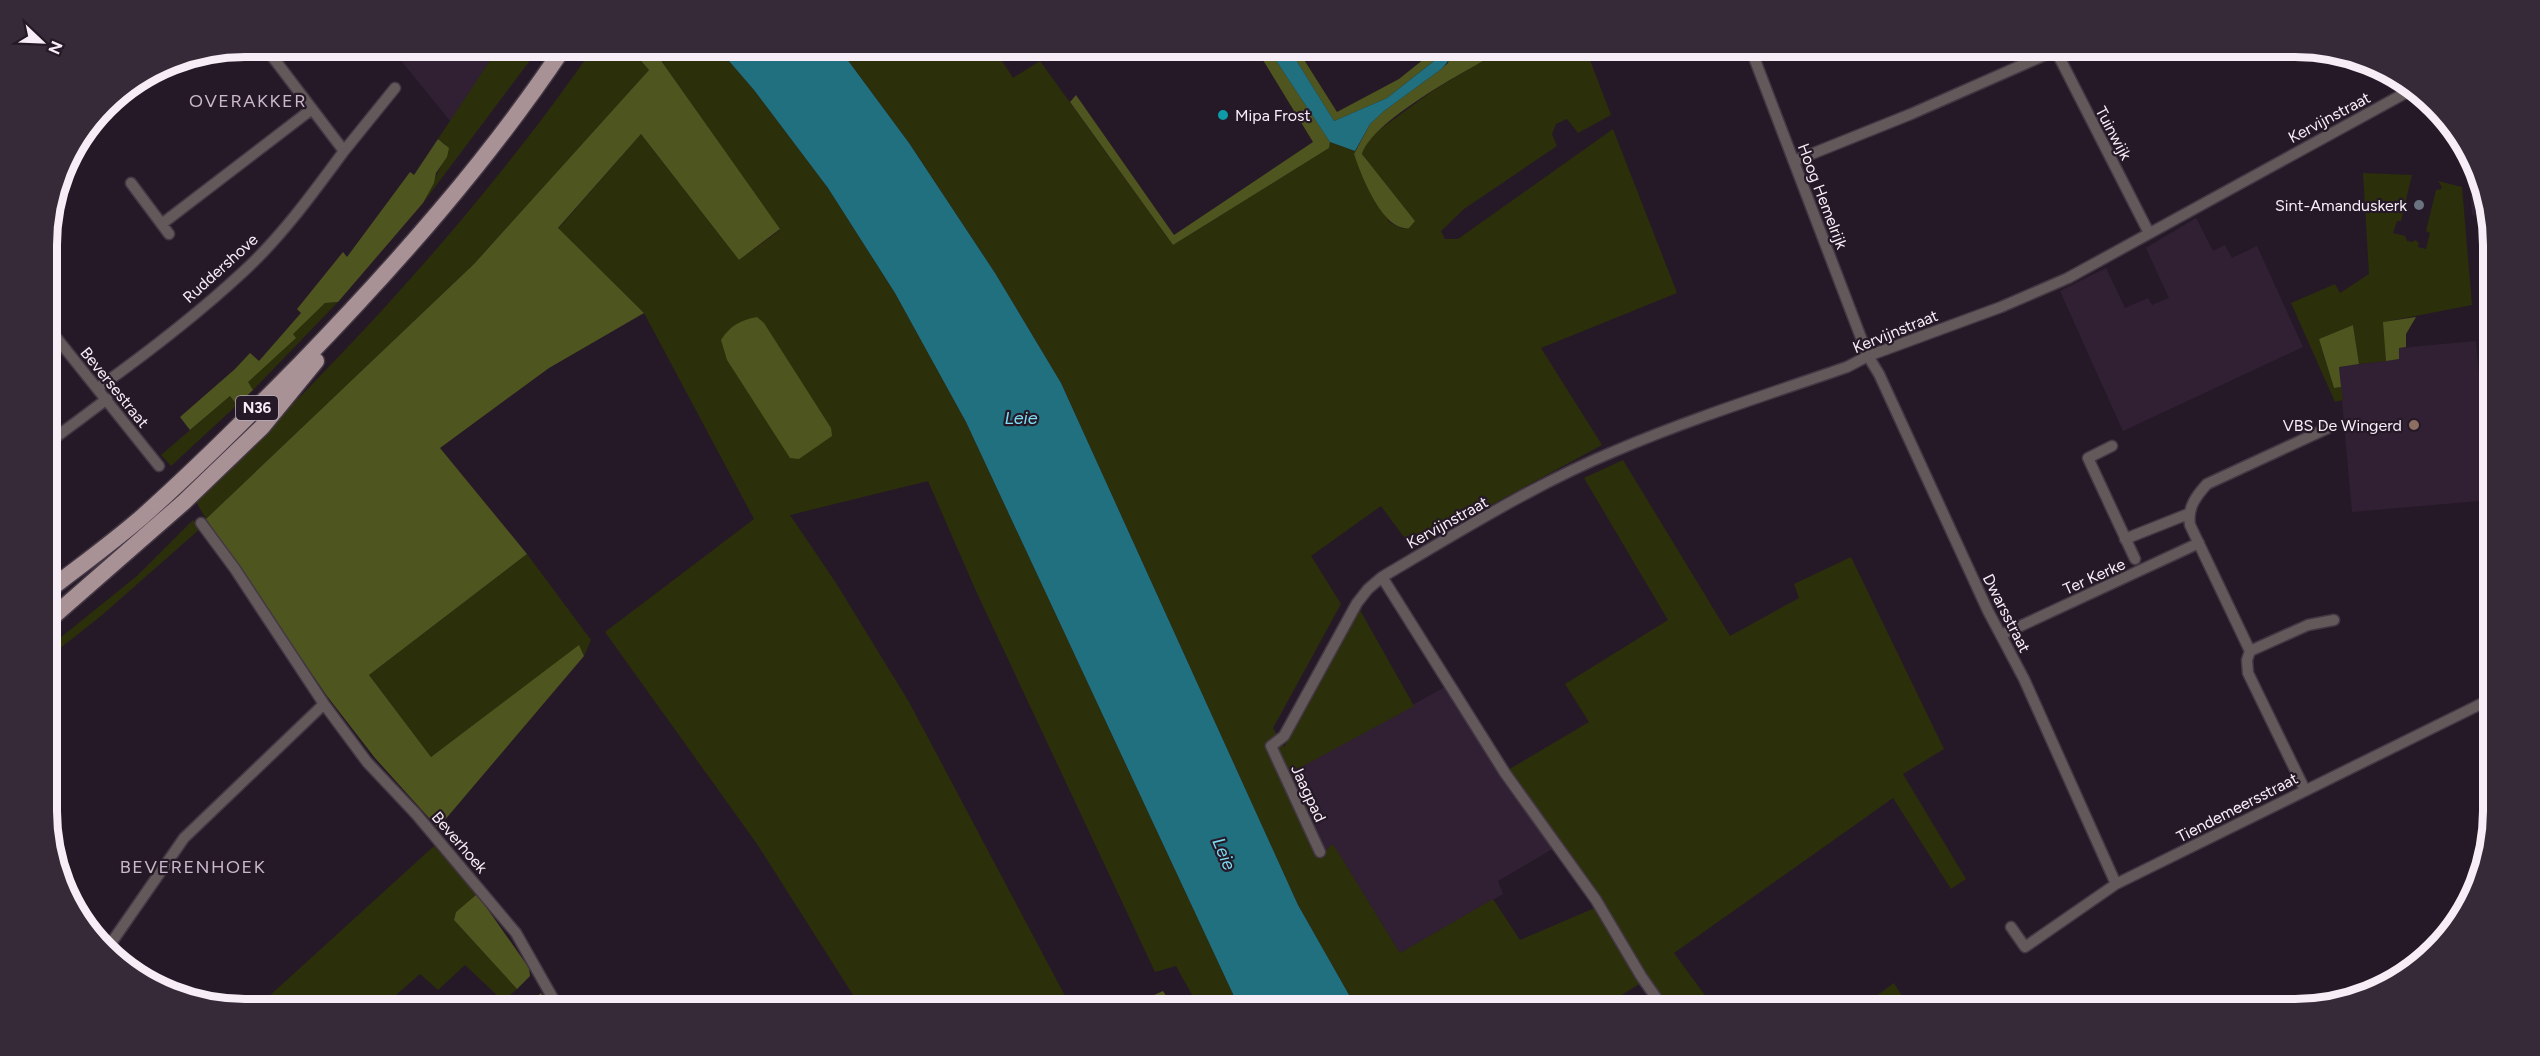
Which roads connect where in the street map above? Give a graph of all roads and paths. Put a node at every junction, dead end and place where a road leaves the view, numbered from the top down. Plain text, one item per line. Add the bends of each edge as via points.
1 (273, 57) edge
2 (556, 57) edge
3 (1754, 57) edge
4 (2036, 57) edge
5 (2058, 57) edge
6 (395, 88) dead end
7 (2405, 93) edge
8 (312, 109) junction
9 (344, 151) junction
10 (1794, 161) junction
11 (130, 183) dead end
12 (163, 223) junction
13 (2149, 233) junction
14 (169, 234) dead end
15 (370, 292) junction
16 (57, 338) edge
17 (1868, 356) junction
18 (98, 388) junction
19 (106, 399) junction
20 (2328, 428) dead end
21 (57, 436) edge
22 (2112, 446) dead end
23 (159, 466) dead end
24 (2188, 514) junction
25 (201, 523) dead end
26 (142, 539) junction
27 (2125, 539) junction
28 (2199, 543) junction
29 (2135, 559) dead end
30 (1382, 577) junction
31 (57, 584) edge
32 (57, 603) edge
33 (57, 613) edge
34 (2334, 621) dead end
35 (2001, 634) junction
36 (2250, 651) junction
37 (2483, 703) edge
38 (324, 704) junction
39 (1271, 746) joint
40 (2305, 790) junction
41 (1320, 852) dead end
42 (2116, 885) junction
43 (2011, 927) dead end
44 (112, 943) edge
45 (553, 999) edge
46 (1657, 999) edge

1 - 8 street
2 - 15 main road, N36 via 440,211
3 - 10 street, Hoog Hemelrijk
4 - 10 street
5 - 13 street, Tuinwijk
6 - 9 street, Ruddershove
7 - 13 street, Kervijnstraat
8 - 9 street
8 - 12 street
9 - 18 street, Ruddershove via 297,213 245,271
10 - 17 street, Hoog Hemelrijk
11 - 12 street
12 - 14 street
13 - 17 street, Kervijnstraat via 2068,278
15 - 26 main road, N36 via 262,427
15 - 31 main road, N36 via 193,470 140,519
16 - 18 street, Beversestraat
17 - 30 street, Kervijnstraat via 1613,451
17 - 35 street, Dwarsstraat
18 - 19 street, Beversestraat
19 - 21 street
19 - 23 street, Beversestraat
20 - 24 street via 2207,484
22 - 27 street, Ter Kerke via 2088,458
24 - 27 street, Ter Kerke
24 - 28 street
25 - 38 street, Beverhoek
26 - 32 main road, N36
26 - 33 main road
27 - 29 street, Ter Kerke
28 - 35 street, Ter Kerke
28 - 36 street
30 - 39 street, Kervijnstraat via 1357,603 1284,736
30 - 46 street via 1505,772 1596,900
34 - 36 street via 2308,625
35 - 42 street, Dwarsstraat
36 - 40 street via 2248,674
37 - 40 street, Tiendemeersstraat
38 - 44 street via 184,838
38 - 45 street, Beverhoek via 367,762 516,933
39 - 41 street, Jaagpad
40 - 42 street, Tiendemeersstraat
42 - 43 street, Tiendemeersstraat via 2025,947

